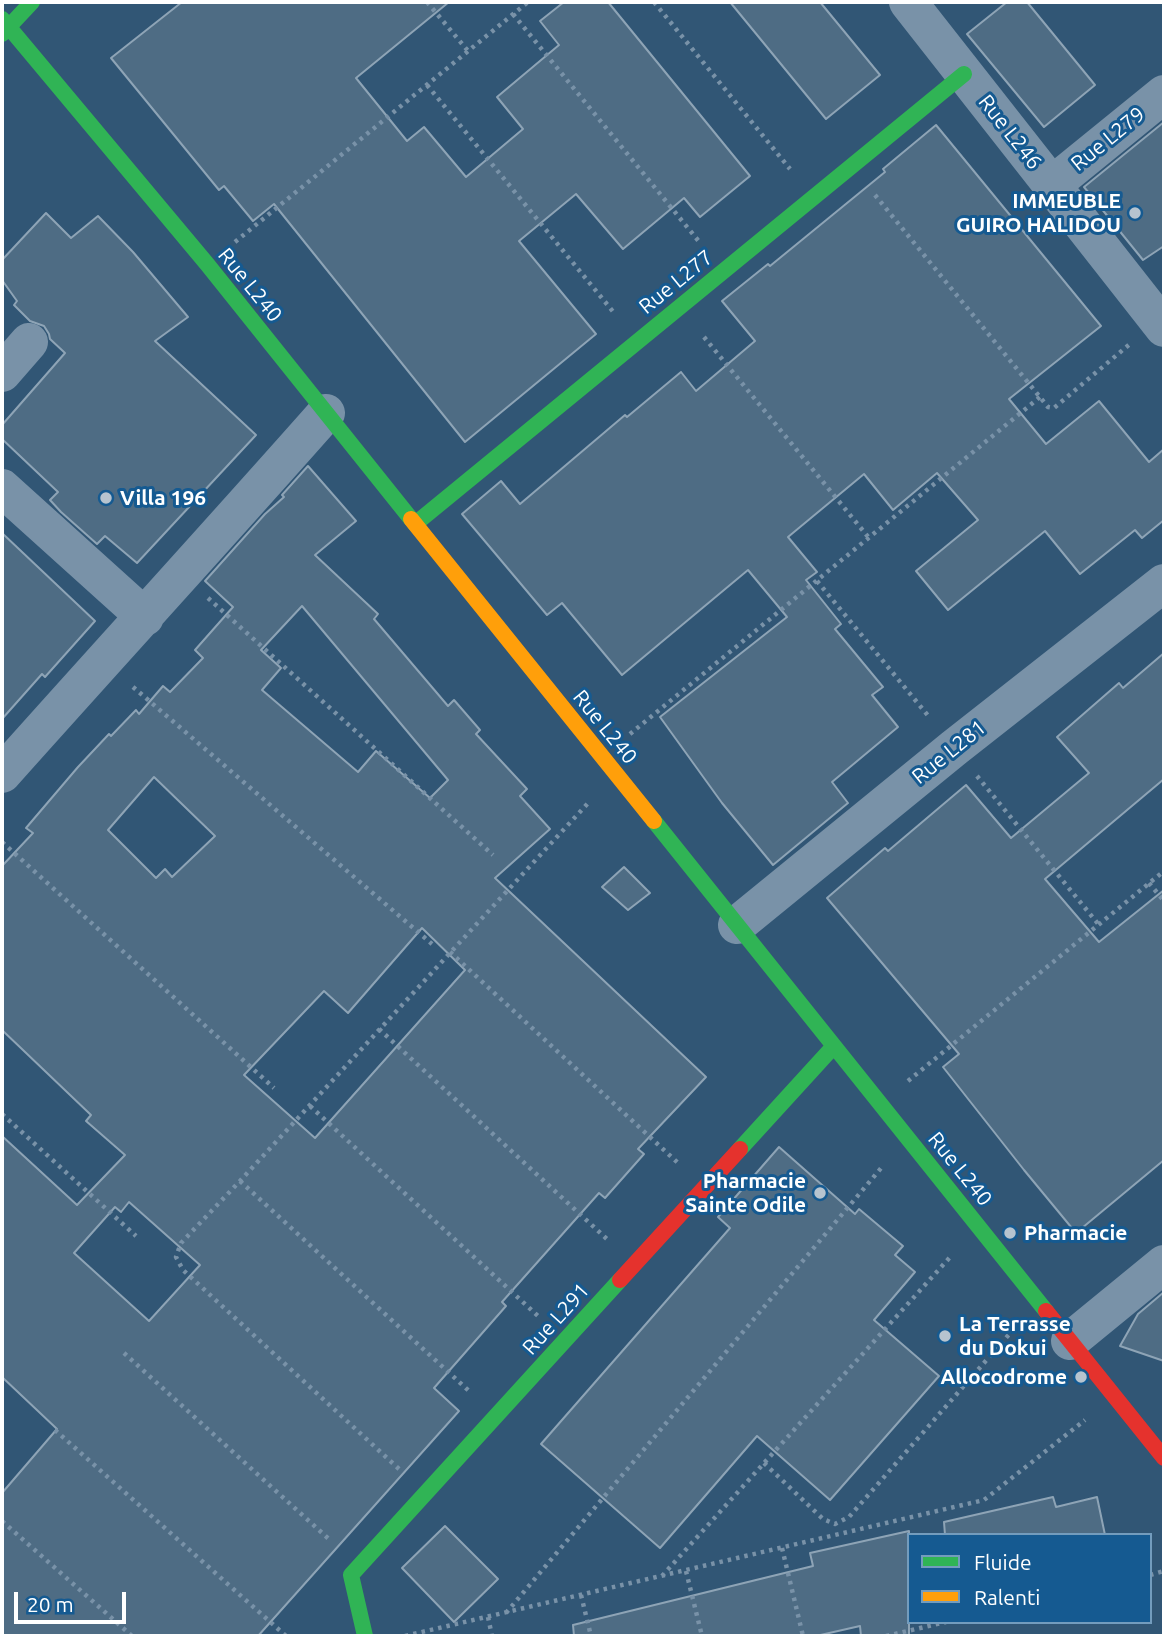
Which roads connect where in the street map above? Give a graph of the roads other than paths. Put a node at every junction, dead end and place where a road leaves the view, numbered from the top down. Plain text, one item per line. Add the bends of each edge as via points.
1 (32, 2) edge
2 (908, 2) edge
3 (4, 26) edge
4 (964, 74) junction
5 (1164, 94) edge
6 (1052, 185) junction
7 (1161, 324) edge
8 (29, 342) dead end
9 (2, 373) edge
10 (326, 413) junction
11 (2, 488) edge
12 (415, 524) junction
13 (1164, 583) edge
14 (145, 617) junction
15 (2, 774) edge
16 (737, 925) junction
17 (834, 1046) junction
18 (1164, 1264) edge
19 (1070, 1340) junction
20 (1164, 1458) edge
21 (365, 1636) edge

1 - 3 street
2 - 4 street, Rue L246
3 - 10 street, Rue L240 via 207,264
4 - 6 street, Rue L246
4 - 12 street, Rue L277
5 - 6 street, Rue L279
6 - 7 street, Rue L246
8 - 9 street
10 - 12 street, Rue L240
10 - 14 street
11 - 14 street
12 - 16 street, Rue L240
13 - 16 street, Rue L281
14 - 15 street
16 - 17 street, Rue L240
17 - 19 street, Rue L240
17 - 21 street, Rue L291 via 351,1575
18 - 19 street
19 - 20 street, Rue L240

